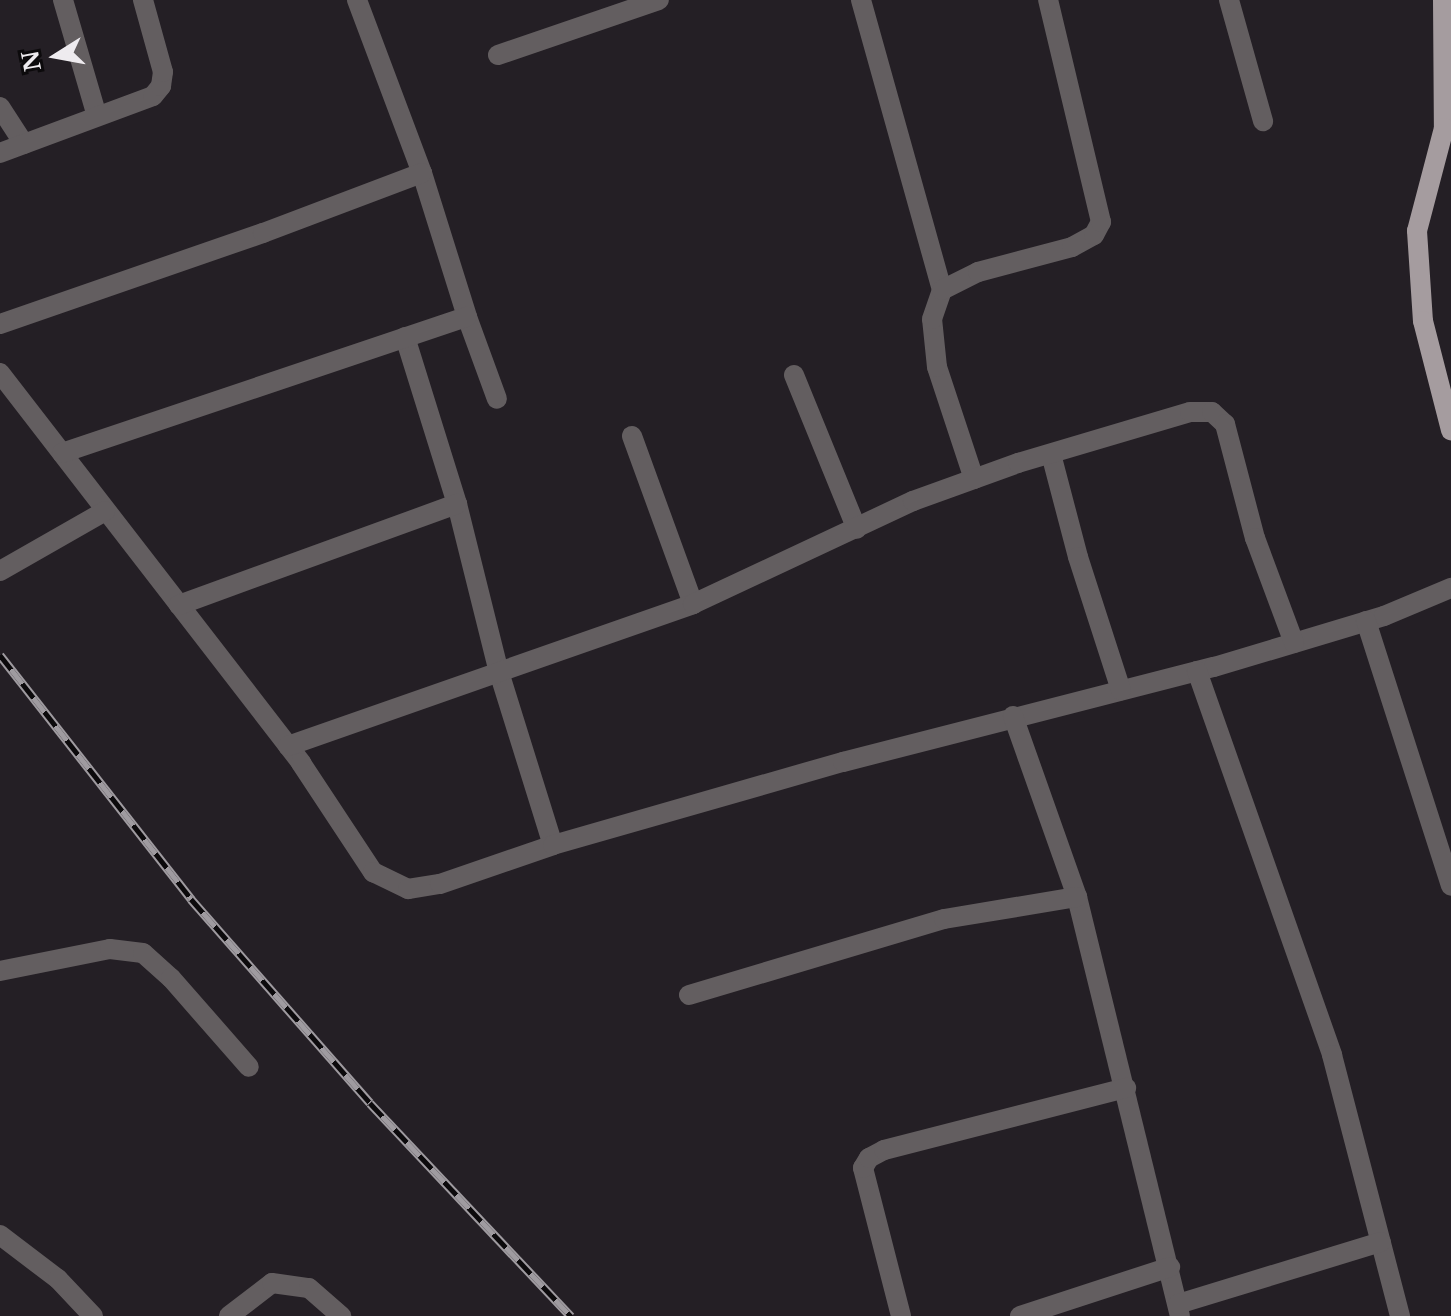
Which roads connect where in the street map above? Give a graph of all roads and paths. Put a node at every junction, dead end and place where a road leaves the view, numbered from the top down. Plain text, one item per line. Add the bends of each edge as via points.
1 (63, 0) edge
2 (143, 0) edge
3 (357, 0) edge
4 (659, 0) edge
5 (861, 0) edge
6 (1048, 0) edge
7 (1229, 0) edge
8 (1443, 0) edge
9 (498, 55) dead end
10 (0, 107) edge
11 (97, 116) junction
12 (1263, 121) dead end
13 (24, 144) junction
14 (0, 153) edge
15 (422, 173) junction
16 (942, 290) junction
17 (467, 317) junction
18 (0, 324) edge
19 (405, 337) junction
20 (0, 373) edge
21 (794, 375) dead end
22 (497, 399) dead end
23 (1451, 430) edge
24 (632, 436) dead end
25 (62, 453) junction
26 (1051, 454) junction
27 (974, 479) junction
28 (457, 504) junction
29 (105, 511) junction
30 (857, 529) junction
31 (0, 571) edge
32 (1451, 588) edge
33 (693, 604) junction
34 (179, 605) junction
35 (1366, 621) junction
36 (1294, 643) junction
37 (1197, 671) junction
38 (499, 672) junction
39 (1121, 690) junction
40 (1013, 716) junction
41 (288, 746) junction
42 (553, 845) junction
43 (1451, 886) edge
44 (1077, 897) junction
45 (0, 971) edge
46 (689, 995) dead end
47 (249, 1067) dead end
48 (1126, 1088) junction
49 (0, 1235) edge
50 (1381, 1242) junction
51 (1170, 1267) junction
52 (1179, 1310) edge
53 (93, 1316) edge
54 (229, 1316) edge
55 (341, 1316) edge
56 (901, 1316) edge
57 (1020, 1316) edge
58 (1400, 1316) edge

1 - 11 street
2 - 11 street via 163,72 161,86 153,96
3 - 15 street
4 - 9 street
5 - 16 street
6 - 16 street via 1101,222 1094,235 1072,247 978,272
7 - 12 street
8 - 23 main road via 1444,128 1417,231 1423,321
10 - 13 street
11 - 13 street
13 - 14 street
15 - 17 street
15 - 18 street
16 - 27 street via 932,319 937,367
17 - 19 street
17 - 22 street
19 - 25 street
19 - 28 street
20 - 25 street
21 - 30 street
24 - 33 street
25 - 29 street
26 - 27 street
26 - 36 street via 1190,412 1212,412 1225,424 1255,538
26 - 39 street
27 - 30 street
28 - 34 street
28 - 38 street
29 - 31 street
29 - 34 street
30 - 33 street
32 - 35 street
33 - 38 street
34 - 41 street
35 - 36 street
35 - 43 street
36 - 37 street
37 - 39 street
37 - 50 street via 1332,1055
38 - 41 street
38 - 42 street
39 - 40 street
40 - 42 street
40 - 44 street
41 - 42 street via 373,872 408,889 440,884
44 - 46 street via 944,919
44 - 48 street
45 - 47 street via 110,949 143,953
48 - 51 street
48 - 56 street via 869,1158 863,1168
49 - 53 street via 58,1279
50 - 52 street
50 - 58 street
51 - 52 street
51 - 57 street
54 - 55 street via 272,1283 309,1288

